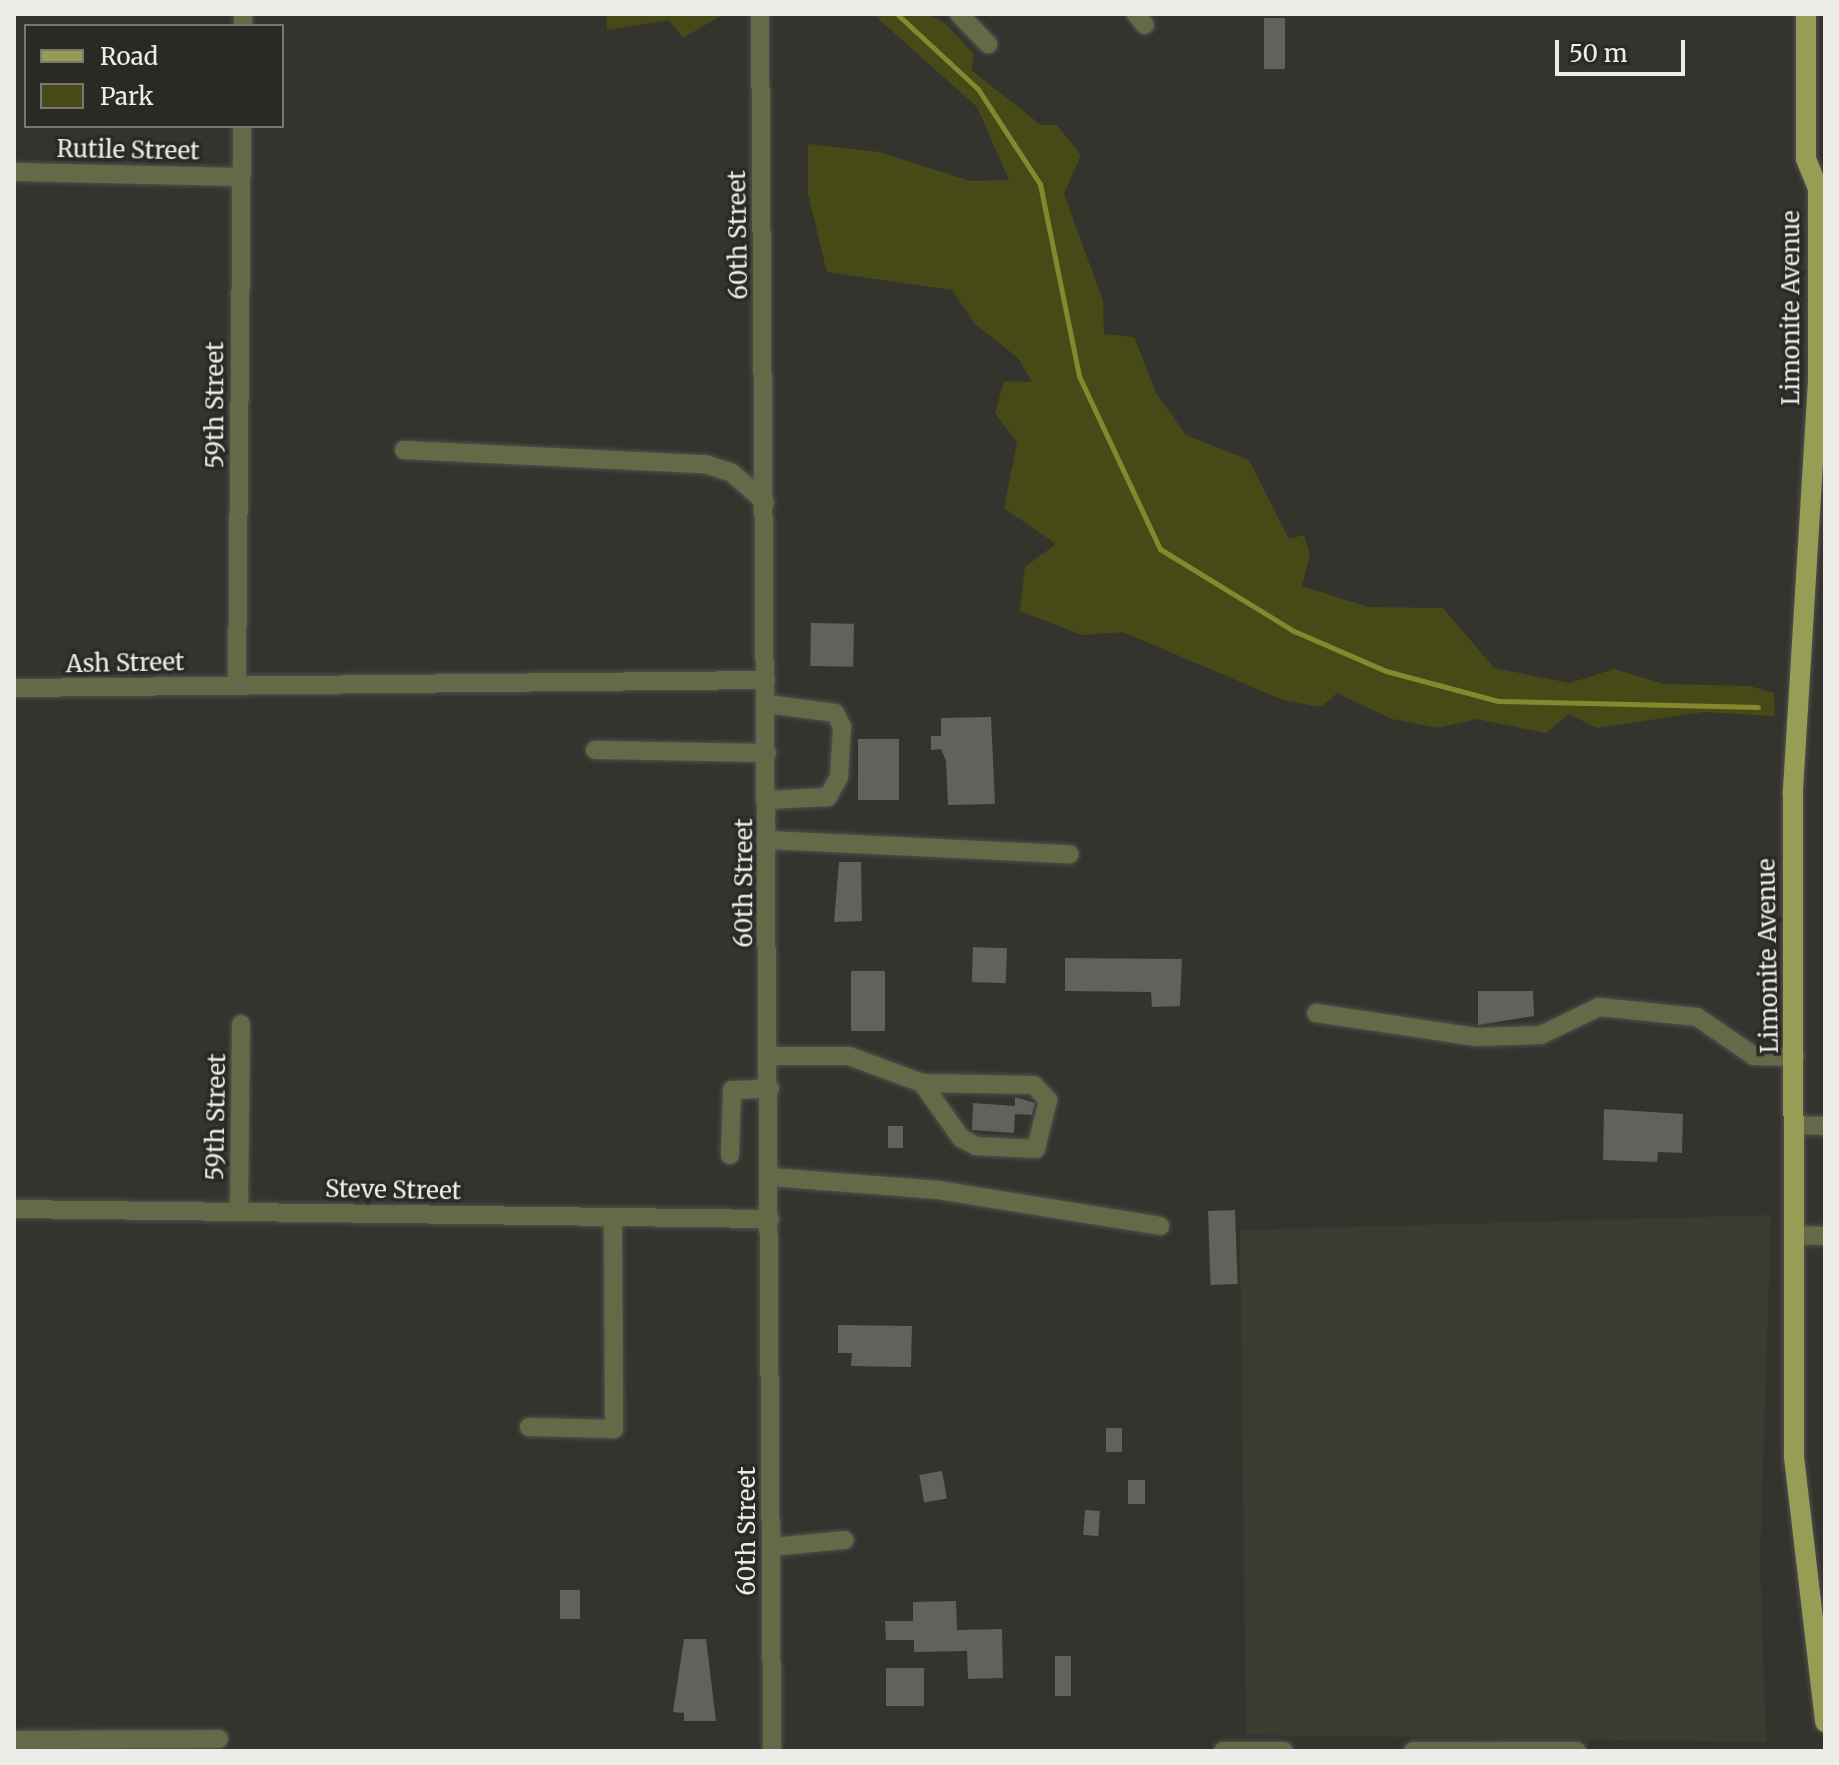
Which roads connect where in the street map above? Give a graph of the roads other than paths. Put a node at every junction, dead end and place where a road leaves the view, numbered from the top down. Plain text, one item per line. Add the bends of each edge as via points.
1 (760, 14) edge
2 (959, 14) edge
3 (1806, 14) edge
4 (988, 44) dead end
5 (242, 128) edge
6 (14, 172) edge
7 (241, 177) junction
8 (1823, 184) edge
9 (404, 450) dead end
10 (765, 502) junction
11 (766, 680) junction
12 (237, 685) junction
13 (14, 688) edge
14 (767, 704) junction
15 (595, 750) dead end
16 (767, 753) junction
17 (768, 800) junction
18 (768, 840) junction
19 (1070, 854) dead end
20 (1316, 1013) dead end
21 (241, 1024) dead end
22 (769, 1056) junction
23 (1795, 1057) junction
24 (922, 1083) junction
25 (770, 1089) junction
26 (1795, 1125) junction
27 (1825, 1126) edge
28 (730, 1155) dead end
29 (770, 1177) junction
30 (14, 1209) edge
31 (239, 1212) junction
32 (613, 1217) junction
33 (770, 1219) junction
34 (1160, 1226) dead end
35 (1794, 1235) junction
36 (1825, 1236) edge
37 (529, 1427) dead end
38 (845, 1540) dead end
39 (772, 1547) junction
40 (1825, 1722) edge
41 (219, 1739) dead end
42 (14, 1740) edge
43 (772, 1751) edge
44 (1223, 1751) edge
45 (1283, 1751) edge
46 (1413, 1751) edge
47 (1577, 1751) edge

1 - 10 street, 60th Street
2 - 4 street
3 - 8 main road, Limonite Avenue via 1806,159
5 - 7 street, 59th Street
6 - 7 street, Rutile Street
7 - 12 street, 59th Street
8 - 23 main road, Limonite Avenue via 1816,433 1793,794
9 - 10 street via 705,464 732,473
10 - 11 street, 60th Street
11 - 12 street, Ash Street
11 - 14 street, 60th Street
12 - 13 street, Ash Street
14 - 16 street, 60th Street
14 - 17 street via 835,713 842,727 839,777 828,797
15 - 16 street
16 - 17 street, 60th Street
17 - 18 street, 60th Street
18 - 19 street
18 - 22 street, 60th Street
20 - 23 street via 1477,1037 1541,1035 1599,1007 1697,1017 1754,1056
21 - 31 street, 59th Street
22 - 24 street via 849,1056
22 - 25 street, 60th Street
23 - 26 main road, Limonite Avenue
24 - 24 street via 1034,1085 1048,1100 1036,1149 976,1146 961,1138
25 - 28 street via 732,1090
25 - 29 street, 60th Street
26 - 27 street
26 - 35 main road, Limonite Avenue
29 - 33 street, 60th Street
29 - 34 street via 938,1190
30 - 31 street, Steve Street
31 - 32 street, Steve Street
32 - 33 street, Steve Street
32 - 37 street via 614,1429
33 - 39 street, 60th Street
35 - 36 street
35 - 40 main road, Limonite Avenue via 1794,1457
38 - 39 street
39 - 43 street, 60th Street
41 - 42 street
44 - 45 street
46 - 47 street

